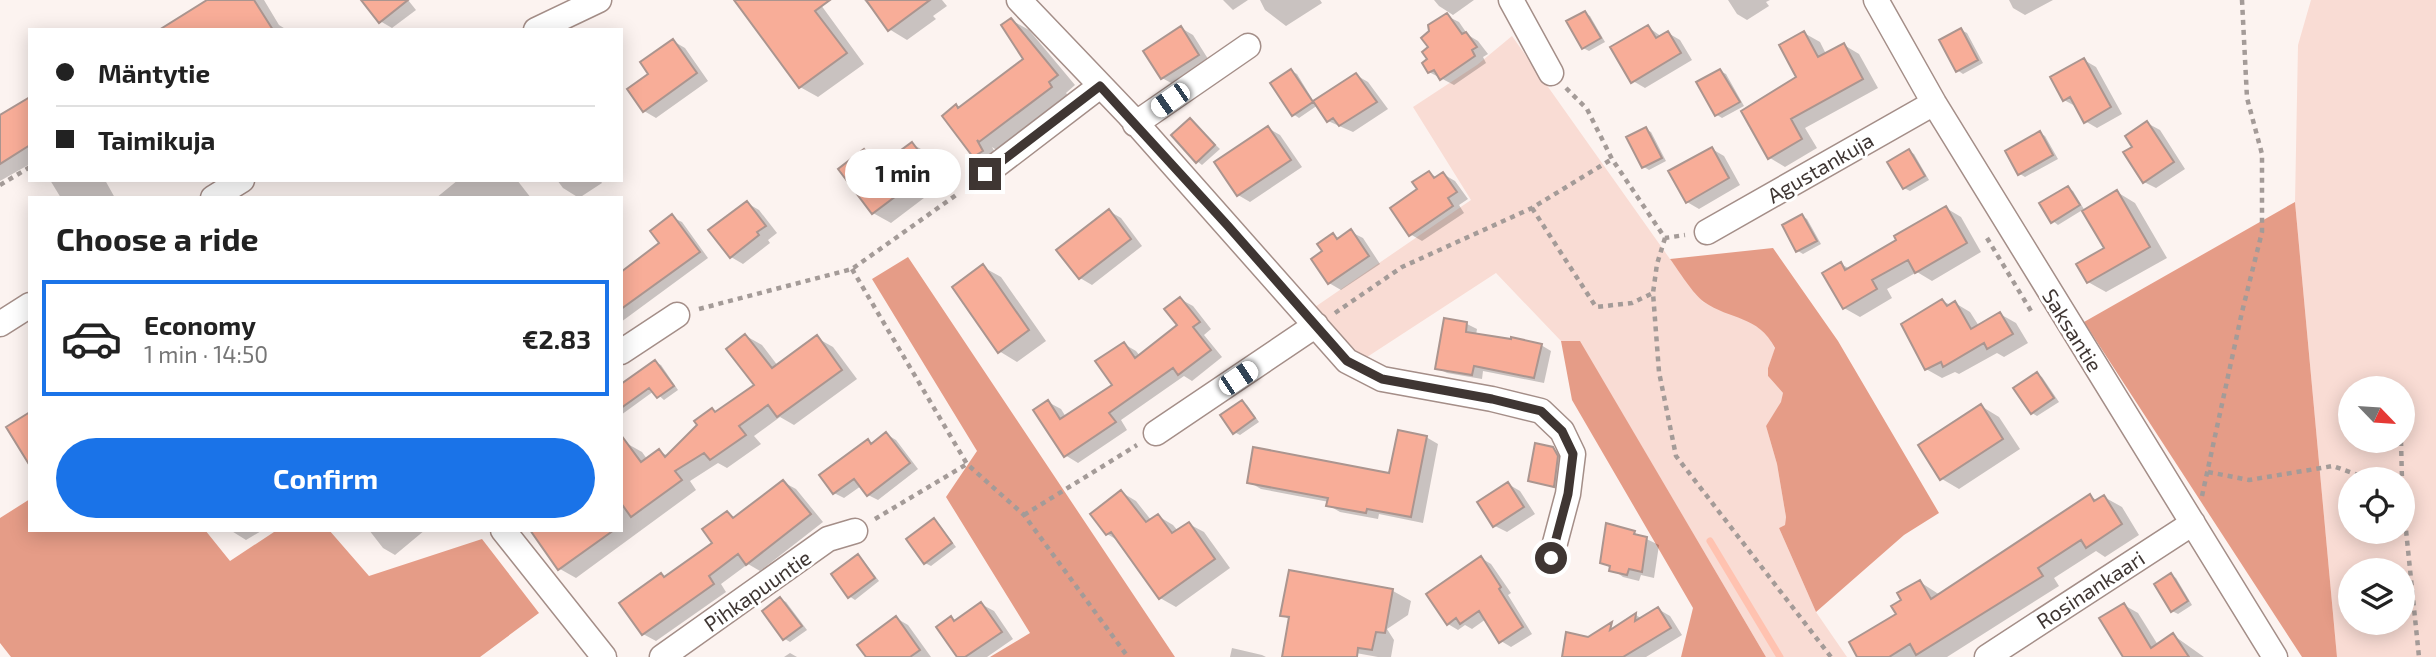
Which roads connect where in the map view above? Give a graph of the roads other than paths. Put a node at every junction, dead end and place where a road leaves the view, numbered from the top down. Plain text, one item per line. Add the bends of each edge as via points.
1 (599, 0) edge
2 (1020, 0) edge
3 (1511, 0) edge
4 (1876, 0) edge
5 (540, 28) edge
6 (1248, 46) dead end
7 (1550, 73) road end
8 (1100, 86) junction
9 (1934, 103) junction
10 (1135, 124) junction
11 (985, 174) dead end
12 (1707, 232) road end
13 (28, 306) edge
14 (677, 315) road end
15 (0, 324) edge
16 (1316, 325) junction
17 (623, 351) edge
18 (1156, 433) road end
19 (2193, 523) junction
20 (855, 531) road end
21 (505, 532) edge
22 (1551, 558) dead end
23 (604, 657) edge
24 (662, 657) edge
25 (1987, 657) edge
26 (2275, 657) edge

1 - 5 street
2 - 8 street
3 - 7 street
4 - 9 street, Saksantie
6 - 10 street
8 - 10 street
8 - 11 street
9 - 12 street, Agustankuja
9 - 19 street, Saksantie
10 - 16 street
13 - 15 street
14 - 17 street
16 - 18 street
16 - 22 street via 1347,361 1382,379 1541,411 1562,431 1573,454
19 - 25 street, Rosinankaari
19 - 26 street, Saksantie
20 - 24 street, Pihkapuuntie via 828,539
21 - 23 street

